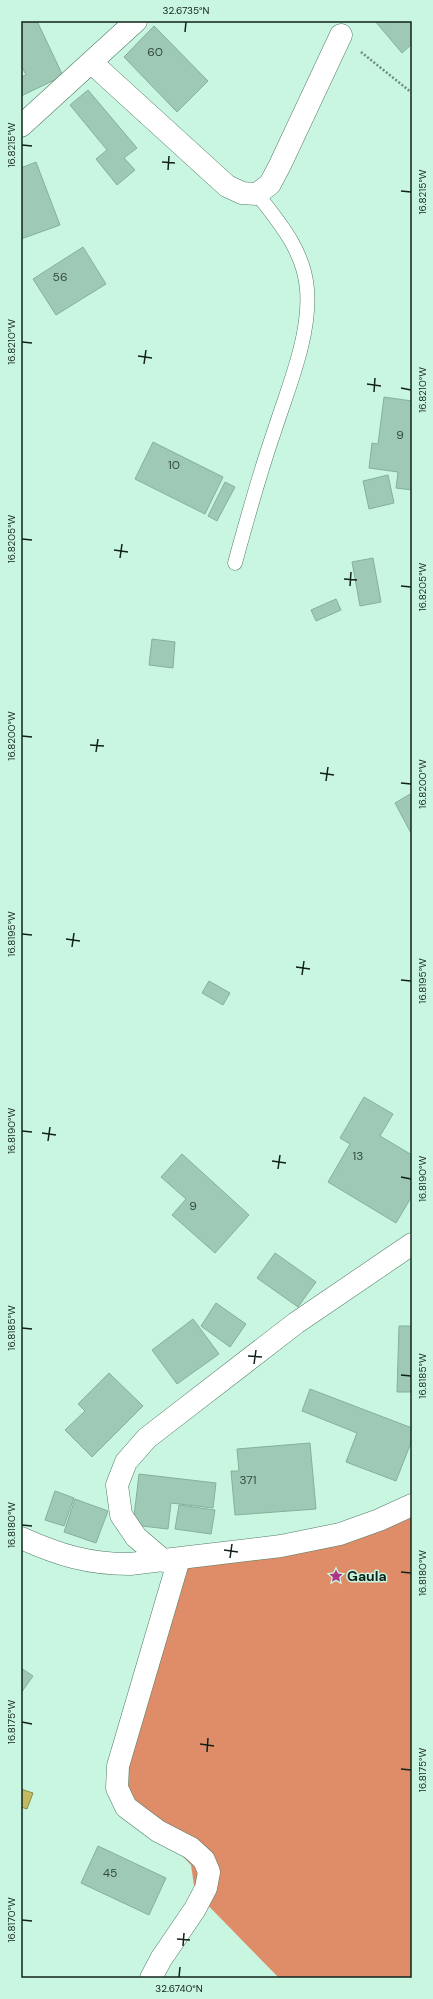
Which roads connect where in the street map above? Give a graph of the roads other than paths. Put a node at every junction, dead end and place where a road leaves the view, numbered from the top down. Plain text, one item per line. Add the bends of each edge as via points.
1 (136, 21) edge
2 (341, 35) road end
3 (92, 63) junction
4 (21, 126) edge
5 (257, 194) junction
6 (235, 563) dead end
7 (412, 1244) edge
8 (412, 1505) edge
9 (21, 1538) edge
10 (171, 1560) junction
11 (151, 1978) edge

1 - 3 street
2 - 5 street via 270,184
3 - 4 street
3 - 5 street via 227,186 242,193
5 - 6 lane via 285,229 300,258 307,295 304,337 255,490
7 - 10 street via 296,1323 147,1438 126,1462 117,1485 121,1515 136,1537
8 - 10 street via 340,1534 281,1546
9 - 10 street via 53,1552 83,1560 116,1564
10 - 11 street via 118,1766 117,1788 126,1807 158,1831 191,1848 204,1860 209,1872 206,1888 195,1909

